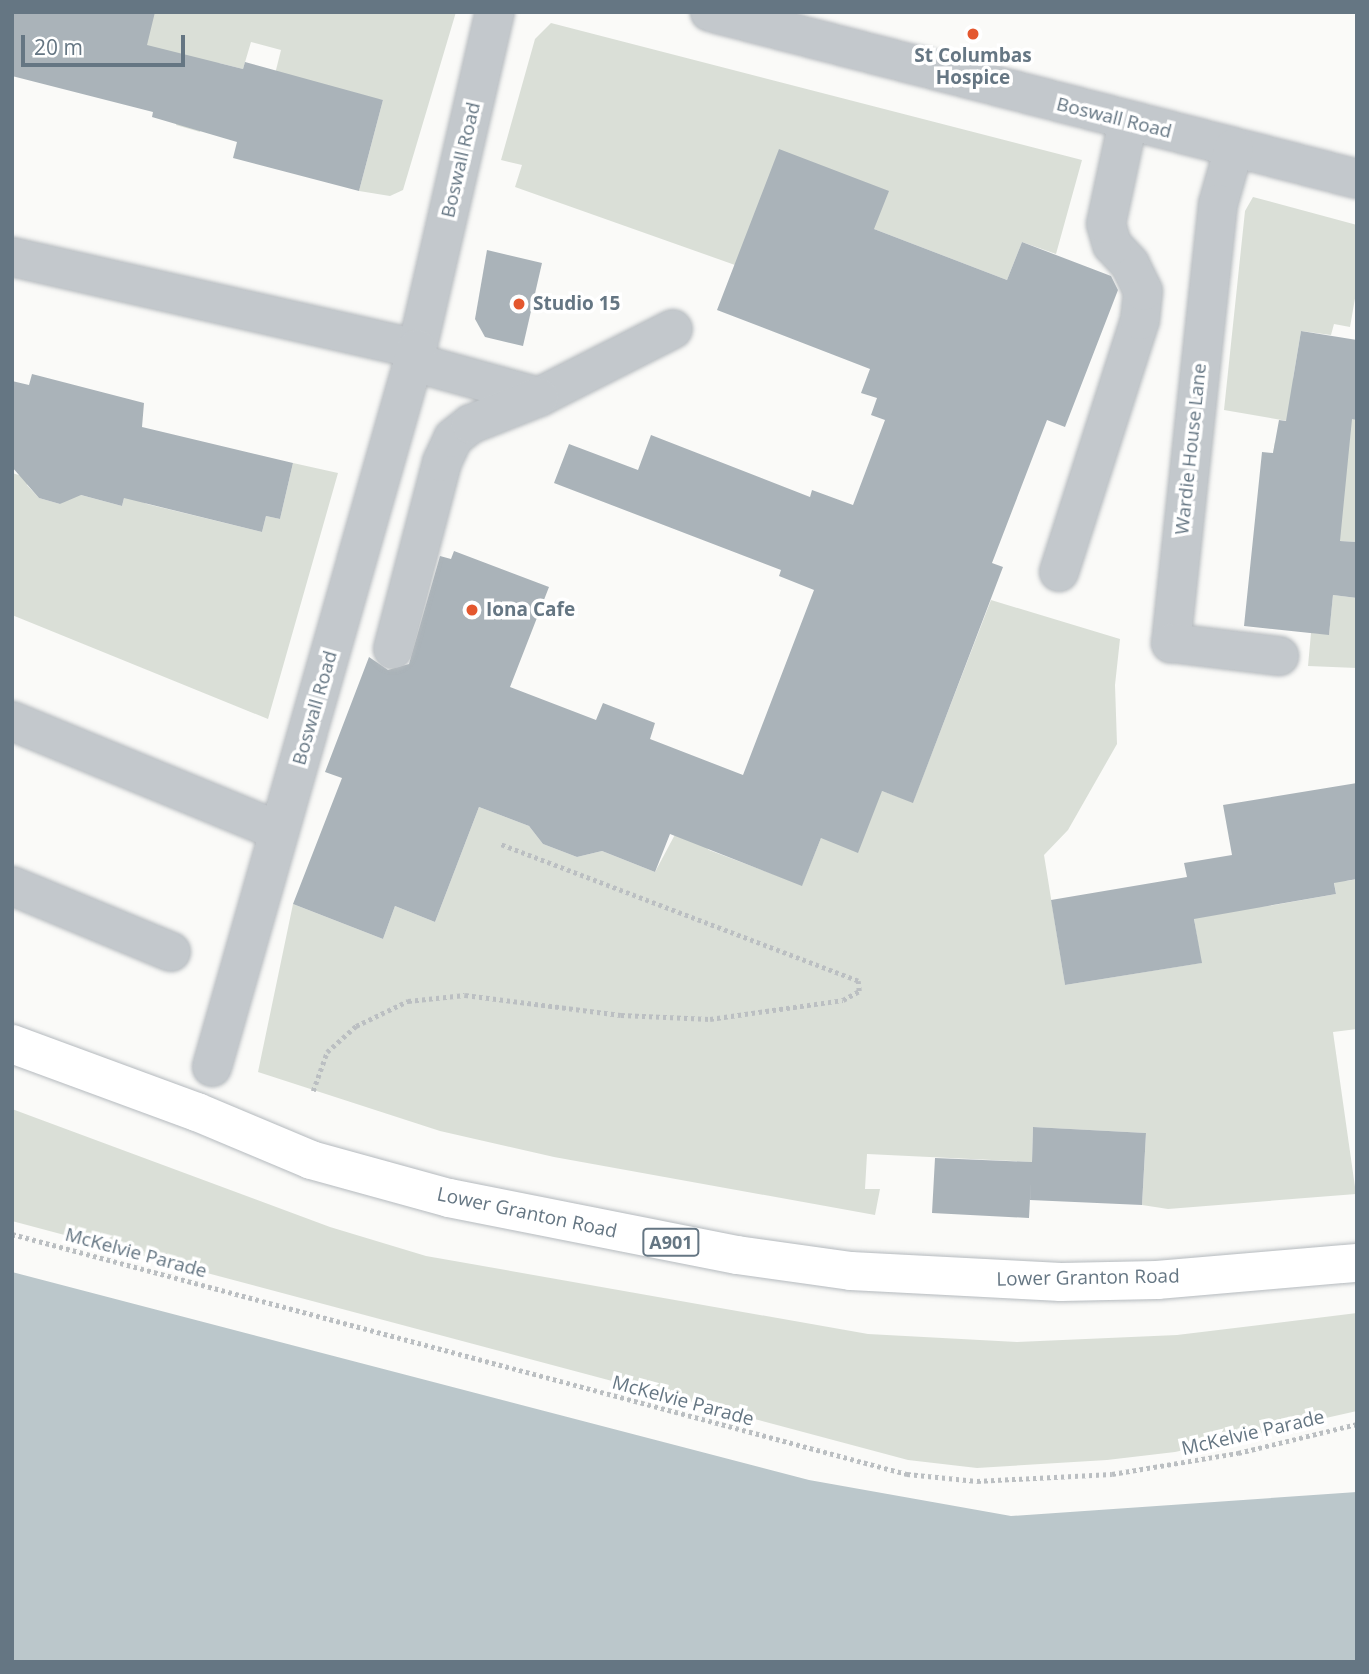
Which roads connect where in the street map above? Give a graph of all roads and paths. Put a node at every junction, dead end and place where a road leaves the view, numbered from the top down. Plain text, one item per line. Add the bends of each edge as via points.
1 (495, 12) edge
2 (710, 12) edge
3 (1128, 121) junction
4 (1234, 148) junction
5 (1357, 179) edge
6 (12, 257) edge
7 (673, 329) dead end
8 (415, 356) junction
9 (538, 397) junction
10 (1059, 572) dead end
11 (393, 649) dead end
12 (1279, 656) dead end
13 (12, 721) edge
14 (279, 831) junction
15 (500, 845) dead end
16 (12, 886) edge
17 (171, 952) dead end
18 (12, 1044) edge
19 (212, 1067) dead end
20 (313, 1091) dead end
21 (12, 1234) edge
22 (1357, 1262) edge
23 (1357, 1424) edge

1 - 8 street, Boswall Road
2 - 3 street, Boswall Road
3 - 4 street, Boswall Road
3 - 10 street via 1106,224 1112,246 1130,264 1143,291 1140,320
4 - 5 street, Boswall Road
4 - 12 street, Wardie House Lane via 1218,204 1171,643
6 - 8 street
7 - 9 street
8 - 9 street
8 - 14 street, Boswall Road
9 - 11 street via 471,424 453,438 442,462
13 - 14 street
14 - 19 street, Boswall Road
15 - 20 path via 858,981 859,991 843,1000 710,1019 621,1015 465,995 408,1001 356,1026 327,1052
16 - 17 street
18 - 22 main road, Lower Granton Road / A901 via 197,1111 311,1160 449,1198 737,1255 851,1271 1061,1282 1157,1280
21 - 23 path, McKelvie Parade via 907,1474 1027,1481 1112,1474 1238,1453

